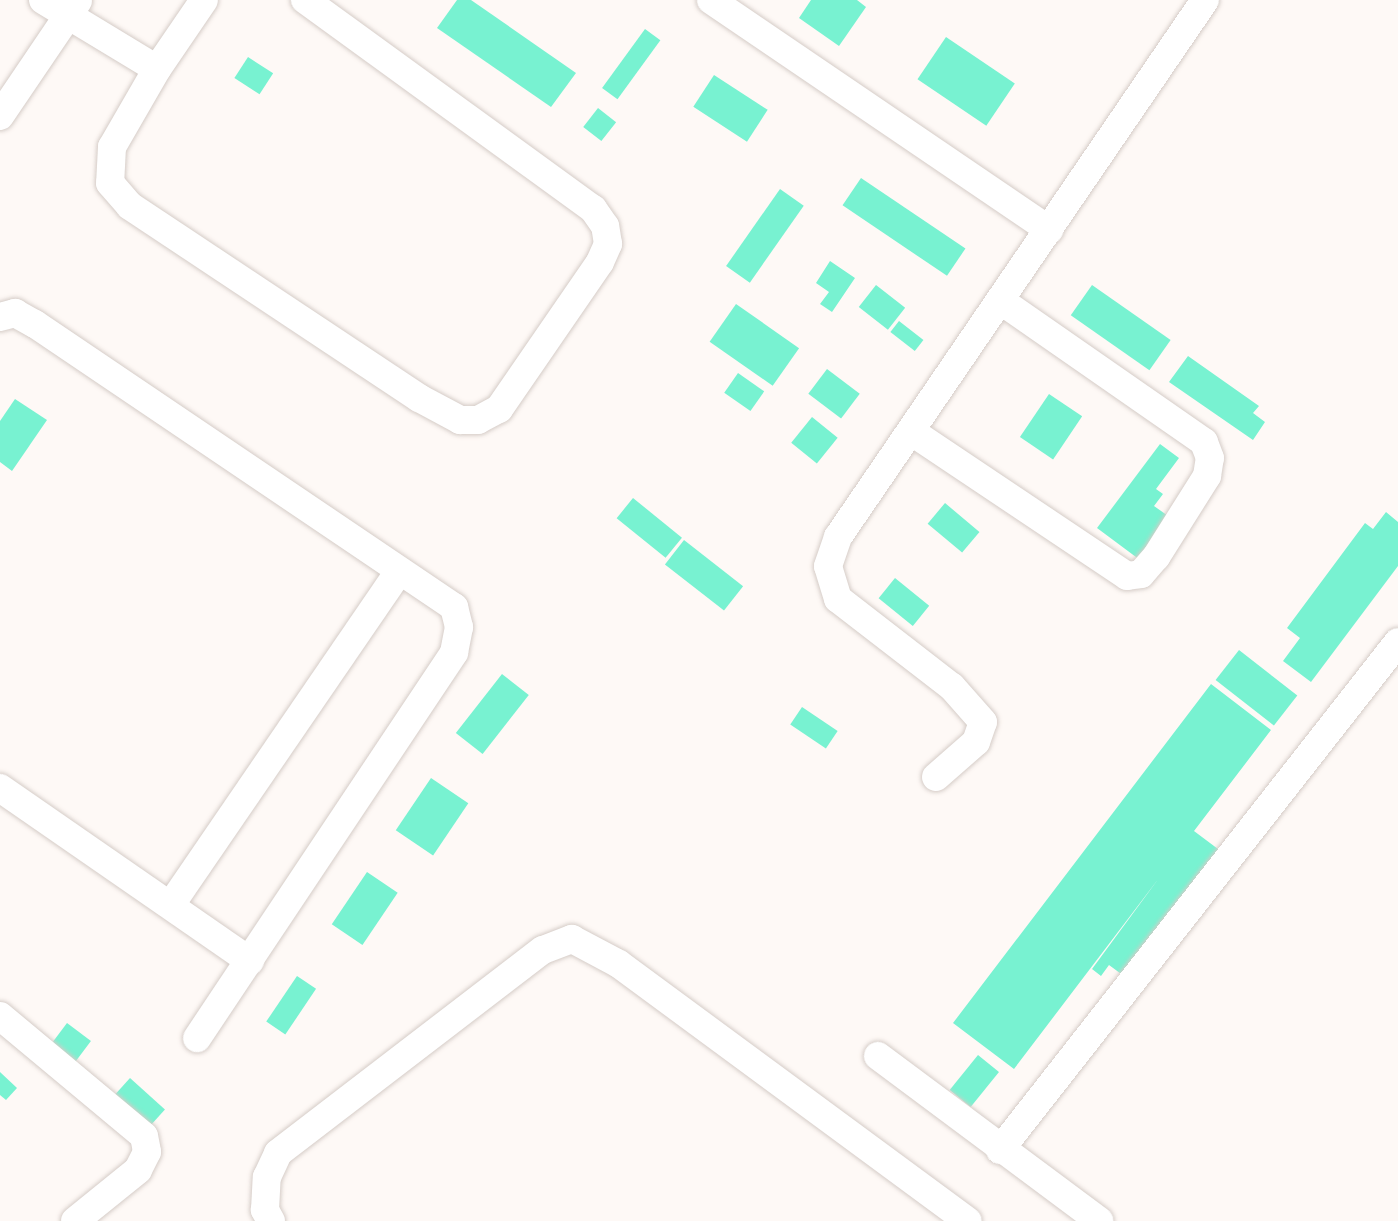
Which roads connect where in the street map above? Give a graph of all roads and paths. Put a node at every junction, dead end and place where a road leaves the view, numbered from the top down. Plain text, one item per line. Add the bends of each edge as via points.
1 (43, 0) edge
2 (204, 0) edge
3 (305, 0) edge
4 (1205, 0) edge
5 (727, 5) edge
6 (74, 8) edge
7 (157, 69) junction
8 (0, 116) edge
9 (1048, 230) junction
10 (1001, 301) junction
11 (0, 317) edge
12 (912, 432) junction
13 (399, 571) junction
14 (1393, 659) edge
15 (936, 777) dead end
16 (0, 788) edge
17 (172, 903) junction
18 (250, 961) junction
19 (0, 1016) edge
20 (197, 1038) dead end
21 (878, 1056) dead end
22 (1000, 1150) junction
23 (75, 1221) edge
24 (271, 1221) edge
25 (968, 1221) edge
26 (1099, 1221) edge

1 - 6 street
2 - 7 street
3 - 7 street via 593,209 605,226 608,244 600,262 500,409 478,420 460,420 419,398 130,206 110,183 112,147
4 - 9 street
5 - 9 street
6 - 7 street
6 - 8 street
9 - 10 street
10 - 12 street
10 - 12 street via 1204,442 1210,458 1207,476 1156,557 1141,574 1126,576
11 - 13 street via 15,313 35,324
12 - 15 street via 838,537 828,566 838,599 952,687 983,722 976,742
13 - 17 street
13 - 18 street via 454,607 459,627 454,653
14 - 22 street
16 - 17 street
17 - 18 street
18 - 20 street
19 - 23 street via 144,1136 147,1152 138,1170
21 - 22 street
22 - 26 street
24 - 25 street via 265,1210 267,1177 278,1153 543,950 572,939 619,964

